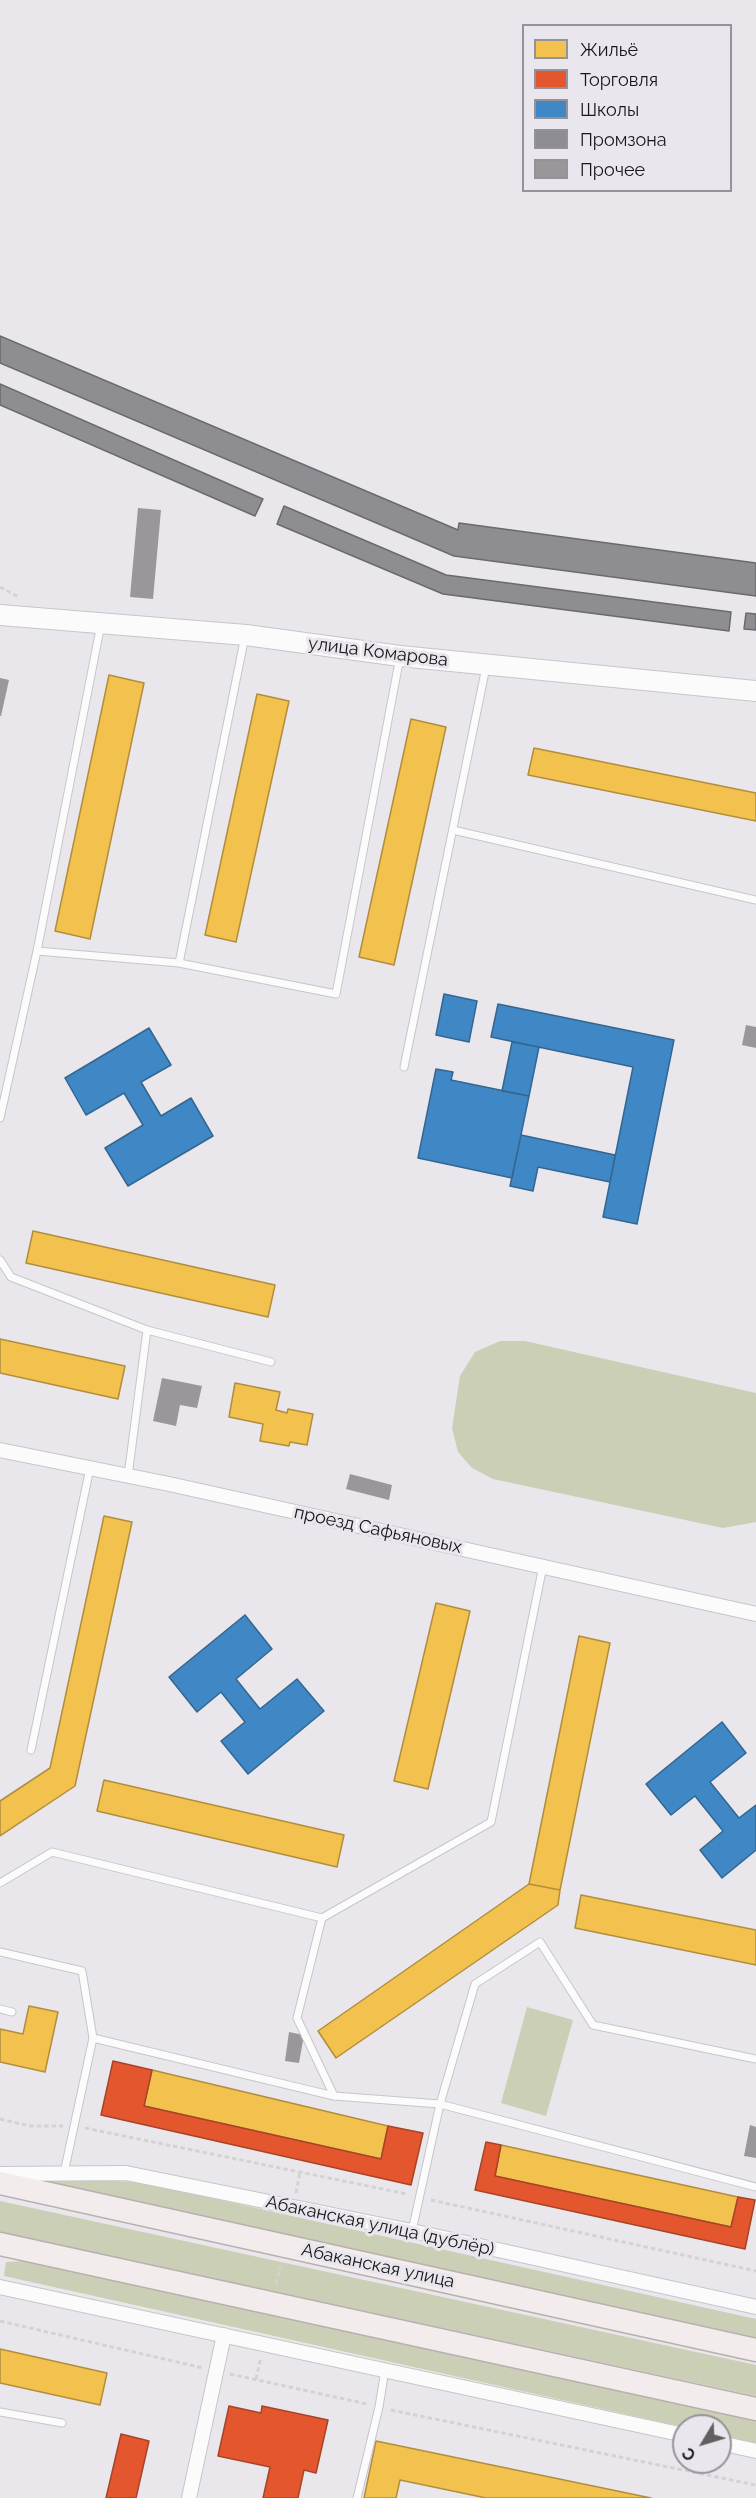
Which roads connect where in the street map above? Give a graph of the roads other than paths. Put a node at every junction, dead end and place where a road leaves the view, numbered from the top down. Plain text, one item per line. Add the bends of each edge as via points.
1 (0, 615) edge
2 (101, 624) junction
3 (246, 635) junction
4 (400, 656) junction
5 (487, 665) junction
6 (756, 691) edge
7 (453, 830) junction
8 (756, 900) edge
9 (38, 951) junction
10 (179, 963) junction
11 (404, 1067) dead end
12 (0, 1118) edge
13 (0, 1260) edge
14 (147, 1330) junction
15 (271, 1362) dead end
16 (0, 1450) edge
17 (90, 1468) junction
18 (128, 1476) junction
19 (543, 1566) junction
20 (756, 1614) edge
21 (31, 1750) dead end
22 (0, 1883) edge
23 (322, 1918) junction
24 (0, 1952) edge
25 (0, 2009) edge
26 (12, 2012) dead end
27 (93, 2038) junction
28 (756, 2059) edge
29 (334, 2096) junction
30 (440, 2104) junction
31 (0, 2174) edge
32 (64, 2174) junction
33 (0, 2183) edge
34 (756, 2187) edge
35 (412, 2231) junction
36 (0, 2244) edge
37 (0, 2287) edge
38 (756, 2307) edge
39 (224, 2335) junction
40 (756, 2350) edge
41 (385, 2370) junction
42 (756, 2409) edge
43 (0, 2412) edge
44 (62, 2423) dead end
45 (672, 2432) edge
46 (732, 2446) edge
47 (756, 2451) edge
48 (189, 2498) edge
49 (357, 2498) edge

1 - 2 street, улица Комарова
2 - 3 street, улица Комарова
2 - 9 lane
3 - 4 street, улица Комарова
3 - 10 lane
4 - 5 street, улица Комарова
4 - 10 lane via 336,994
5 - 6 street, улица Комарова
5 - 7 lane
7 - 8 lane
7 - 11 lane
9 - 10 lane
9 - 12 lane
13 - 14 lane via 11,1277
14 - 15 lane
14 - 18 lane
16 - 17 street, проезд Сафьяновых
17 - 18 street, проезд Сафьяновых
17 - 21 lane
18 - 19 street, проезд Сафьяновых
19 - 20 street, проезд Сафьяновых
19 - 23 lane via 491,1822
22 - 23 lane via 52,1852
23 - 29 lane via 297,2018
24 - 27 lane via 82,1971
25 - 26 lane
27 - 29 lane
27 - 32 lane
28 - 30 lane via 593,2025 540,1942 475,1984
29 - 30 lane
30 - 34 lane
30 - 35 lane
31 - 32 street, Абаканская улица (дублёр)
32 - 35 street, Абаканская улица (дублёр) via 126,2173
33 - 40 main road, Абаканская улица
35 - 38 street, Абаканская улица (дублёр)
36 - 42 main road
37 - 39 street
39 - 41 street
39 - 48 street
41 - 45 street
41 - 49 lane
43 - 44 lane
46 - 47 street

